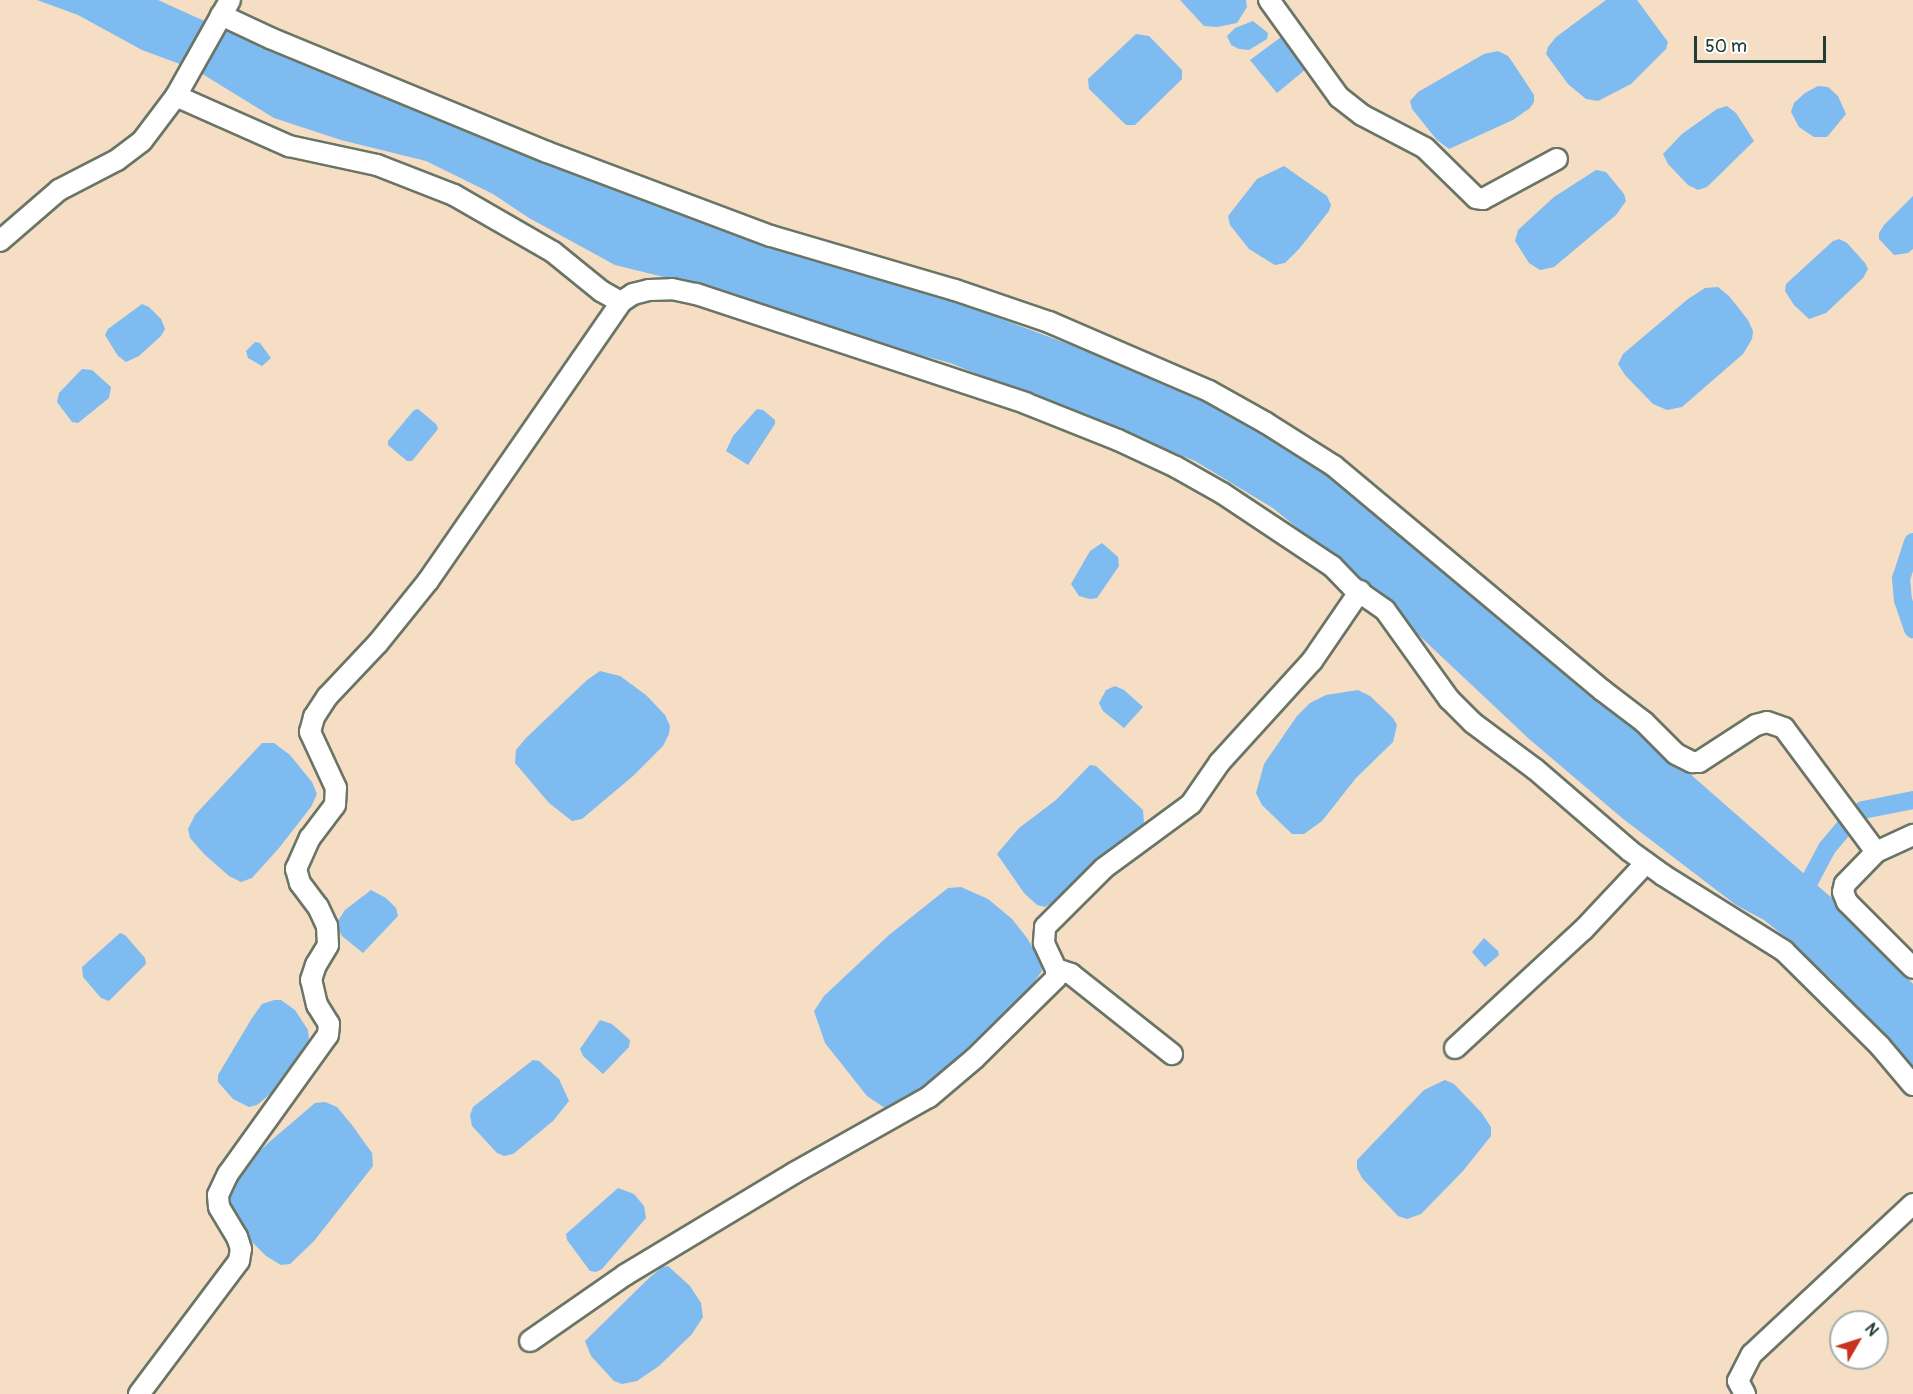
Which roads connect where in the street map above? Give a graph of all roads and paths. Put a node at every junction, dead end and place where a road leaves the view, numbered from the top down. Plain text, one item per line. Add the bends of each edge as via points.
1 (1269, 0) edge
2 (223, 13) edge
3 (179, 90) junction
4 (1557, 159) dead end
5 (0, 241) edge
6 (621, 302) junction
7 (1360, 591) junction
8 (1913, 835) edge
9 (1872, 847) junction
10 (1646, 863) junction
11 (1913, 968) edge
12 (1056, 969) junction
13 (1455, 1048) dead end
14 (1172, 1054) dead end
15 (1913, 1085) edge
16 (1913, 1204) edge
17 (530, 1341) dead end
18 (139, 1394) edge
19 (1745, 1394) edge

1 - 4 street via 1339,97 1362,115 1425,148 1476,198 1483,199
2 - 3 street
2 - 9 street via 270,38 548,152 771,236 1049,322 1209,391 1334,466 1644,722 1676,754 1699,762 1756,725 1775,723 1791,736
3 - 5 street via 150,132 130,151 59,190
3 - 6 street via 289,146 377,165 454,195 553,252
6 - 7 street via 633,294 649,291 672,289 696,294 1036,407 1128,444 1222,493 1332,566
6 - 18 street via 428,581 314,717 310,732 336,788 335,805 310,838 296,869 300,883 327,926 328,945 311,980 317,1005 329,1024 328,1035 228,1174 218,1195 219,1207 241,1249 239,1261
7 - 10 street via 1385,610 1449,699 1473,723 1535,769
7 - 12 street via 1312,661 1220,762 1191,804 1104,868 1045,927 1044,943
8 - 9 street
9 - 11 street via 1843,892 1847,902
10 - 13 street via 1584,930
10 - 15 street via 1784,951 1880,1046
12 - 14 street via 1071,974
12 - 17 street via 1056,978 974,1059 929,1097 625,1275
16 - 19 street via 1752,1354 1738,1381

